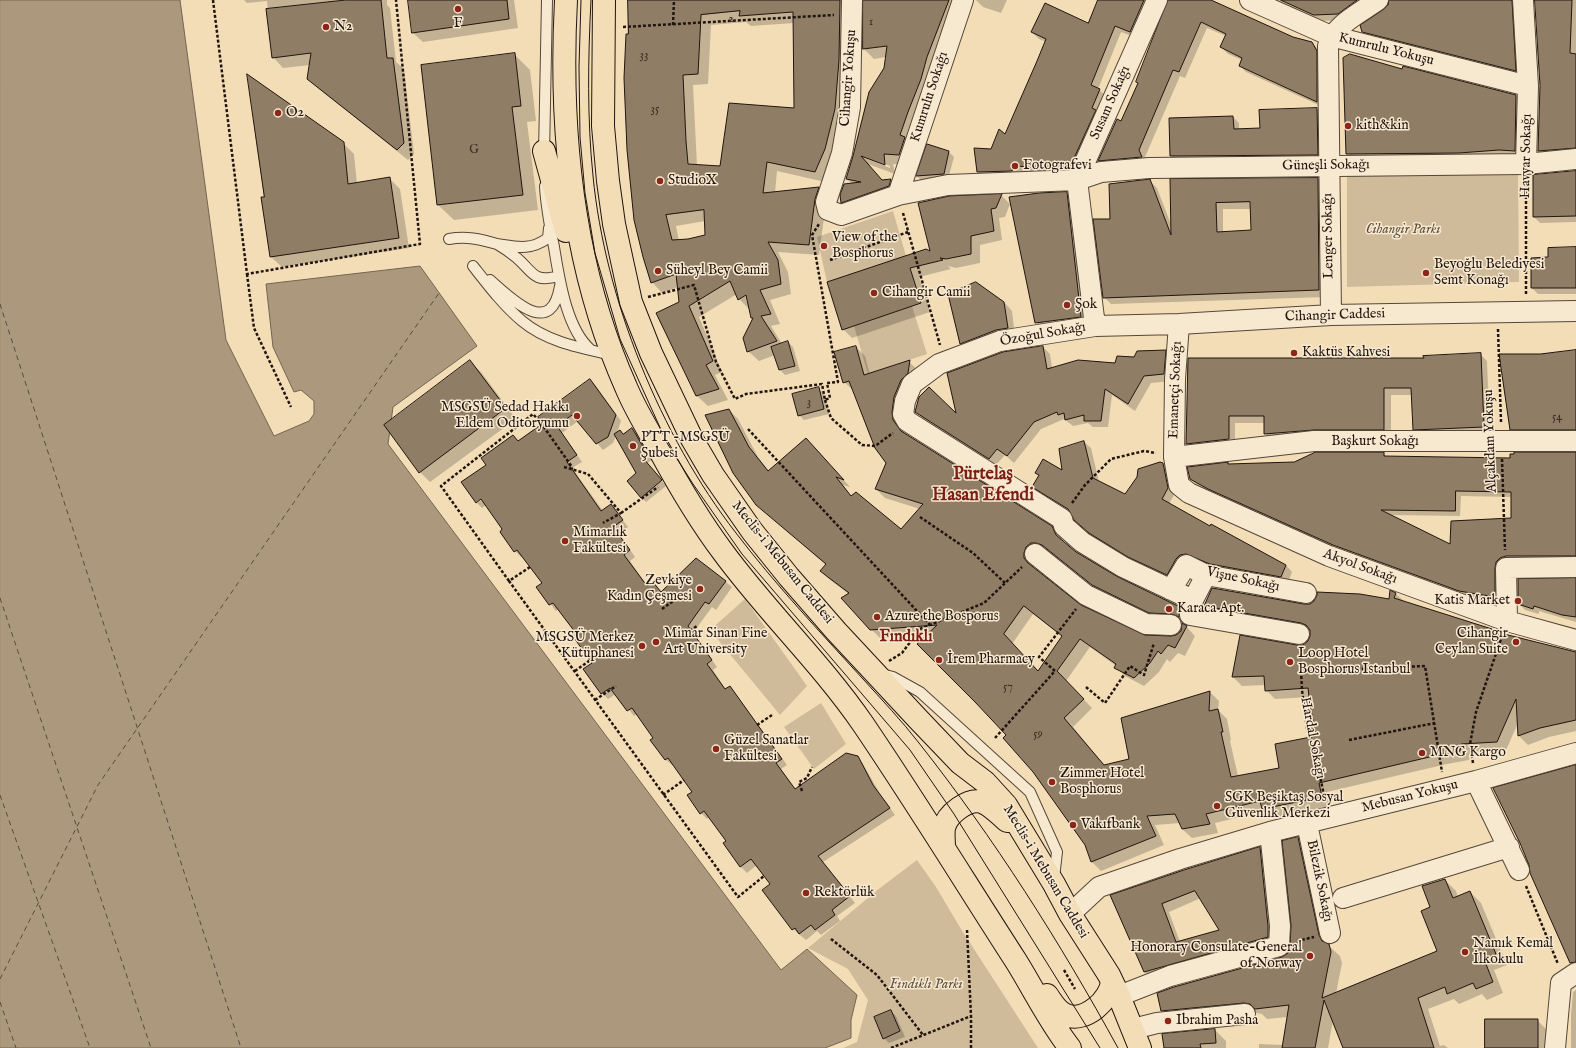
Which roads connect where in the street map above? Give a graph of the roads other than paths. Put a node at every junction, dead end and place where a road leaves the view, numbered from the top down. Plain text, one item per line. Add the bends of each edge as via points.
1 (547, 0) edge
2 (566, 0) edge
3 (604, 0) edge
4 (963, 0) edge
5 (1157, 0) edge
6 (1250, 0) edge
7 (1378, 0) edge
8 (1523, 0) edge
9 (852, 7) edge
10 (1331, 36) junction
11 (1528, 86) junction
12 (544, 151) junction
13 (1576, 159) edge
14 (1526, 164) junction
15 (1328, 166) junction
16 (1077, 180) junction
17 (898, 195) junction
18 (828, 210) joint
19 (550, 224) junction
20 (449, 239) dead end
21 (497, 244) junction
22 (583, 256) junction
23 (560, 279) junction
24 (1576, 311) edge
25 (1331, 316) junction
26 (1179, 324) junction
27 (1095, 326) junction
28 (591, 350) junction
29 (612, 355) junction
30 (1576, 442) edge
31 (1174, 457) junction
32 (1035, 554) road end
33 (1576, 567) edge
34 (1206, 575) junction
35 (1171, 590) junction
36 (1306, 593) dead end
37 (1192, 607) junction
38 (1507, 621) junction
39 (1165, 625) road end
40 (1299, 634) road end
41 (1576, 640) edge
42 (874, 671) junction
43 (1576, 753) edge
44 (1476, 781) junction
45 (1307, 824) junction
46 (1270, 832) junction
47 (1027, 839) junction
48 (944, 847) junction
49 (1509, 847) junction
50 (1519, 870) road end
51 (1054, 884) junction
52 (1343, 898) dead end
53 (1070, 914) junction
54 (1330, 933) road end
55 (1020, 969) junction
56 (1568, 978) edge
57 (1116, 989) junction
58 (1245, 1014) dead end
59 (1136, 1038) edge
60 (1070, 1048) edge
61 (1555, 1048) edge

1 - 12 lane
2 - 22 main road via 564,97 570,180
3 - 42 main road, Meclis-i Mebusan Caddesi via 603,126 608,181 614,224 631,302 651,352 698,451 752,531 789,577
4 - 17 street, Kumrulu Sokağı
5 - 16 street, Susam Sokağı
6 - 10 street, Kumrulu Yokuşu
7 - 10 street via 1338,28
8 - 11 street, Havyar Sokağı
9 - 18 street, Cihangir Yokuşu via 850,107 842,153 826,202
10 - 11 street, Kumrulu Yokuşu
10 - 15 street, Lenger Sokağı via 1328,46
11 - 14 street, Havyar Sokağı
12 - 19 lane via 545,196
12 - 22 main road via 567,231 572,243
13 - 14 street, Güneşli Sokağı
14 - 15 street, Güneşli Sokağı
15 - 16 street, Güneşli Sokağı via 1149,168 1101,172
15 - 25 street, Lenger Sokağı
16 - 17 street, Güneşli Sokağı via 948,185
16 - 27 street
17 - 18 street, Güneşli Sokağı via 841,215
19 - 21 lane via 548,238 541,243 527,247
19 - 23 lane
20 - 21 lane via 473,238
21 - 23 lane via 537,277
22 - 29 main road via 596,310
23 - 28 lane via 569,315 583,342
23 - 28 lane via 558,297 553,306 549,311 540,312 519,305 473,266 498,298 522,321 549,337
24 - 25 street, Cihangir Caddesi
25 - 26 street, Cihangir Caddesi
26 - 27 street, Cihangir Caddesi
26 - 31 street, Emanetçi Sokağı
27 - 35 street, Özoğul Sokağı via 1000,341 939,364 912,384 904,401 903,414 907,421 1062,518 1064,526 1082,542 1123,567
28 - 29 lane
29 - 48 main road via 627,390 704,527 861,721
30 - 31 street, Başkurt Sokağı via 1314,441
31 - 38 street, Akyol Sokağı via 1179,486 1189,493 1329,556
32 - 39 street via 1086,595 1146,624
33 - 38 street via 1506,568
34 - 35 street, Vişne Sokağı via 1186,565
34 - 36 street, Vişne Sokağı
34 - 37 street
35 - 37 street
37 - 40 street
38 - 41 street, Akyol Sokağı
42 - 47 main road, Meclis-i Mebusan Caddesi via 960,763 996,794
42 - 51 lane via 892,677 920,692 1030,792 1057,852
43 - 44 street, Mebusan Yokuşu
44 - 45 street, Mebusan Yokuşu
44 - 49 street
45 - 46 street, Mebusan Yokuşu
45 - 54 street, Bilezik Sokağı
46 - 53 street, Mebusan Yokuşu via 1099,887
46 - 57 street via 1280,926 1279,946
47 - 48 main road via 988,805 974,802 960,808 948,820 944,828
47 - 51 main road, Meclis-i Mebusan Caddesi
48 - 55 main road
49 - 50 street
49 - 52 street
51 - 53 main road, Meclis-i Mebusan Caddesi
53 - 57 main road, Meclis-i Mebusan Caddesi
55 - 57 main road via 1040,986 1060,1012 1075,1017 1087,1013 1100,1004 1109,992
55 - 60 main road
56 - 61 street
57 - 59 main road, Meclis-i Mebusan Caddesi
58 - 59 street via 1157,1023

